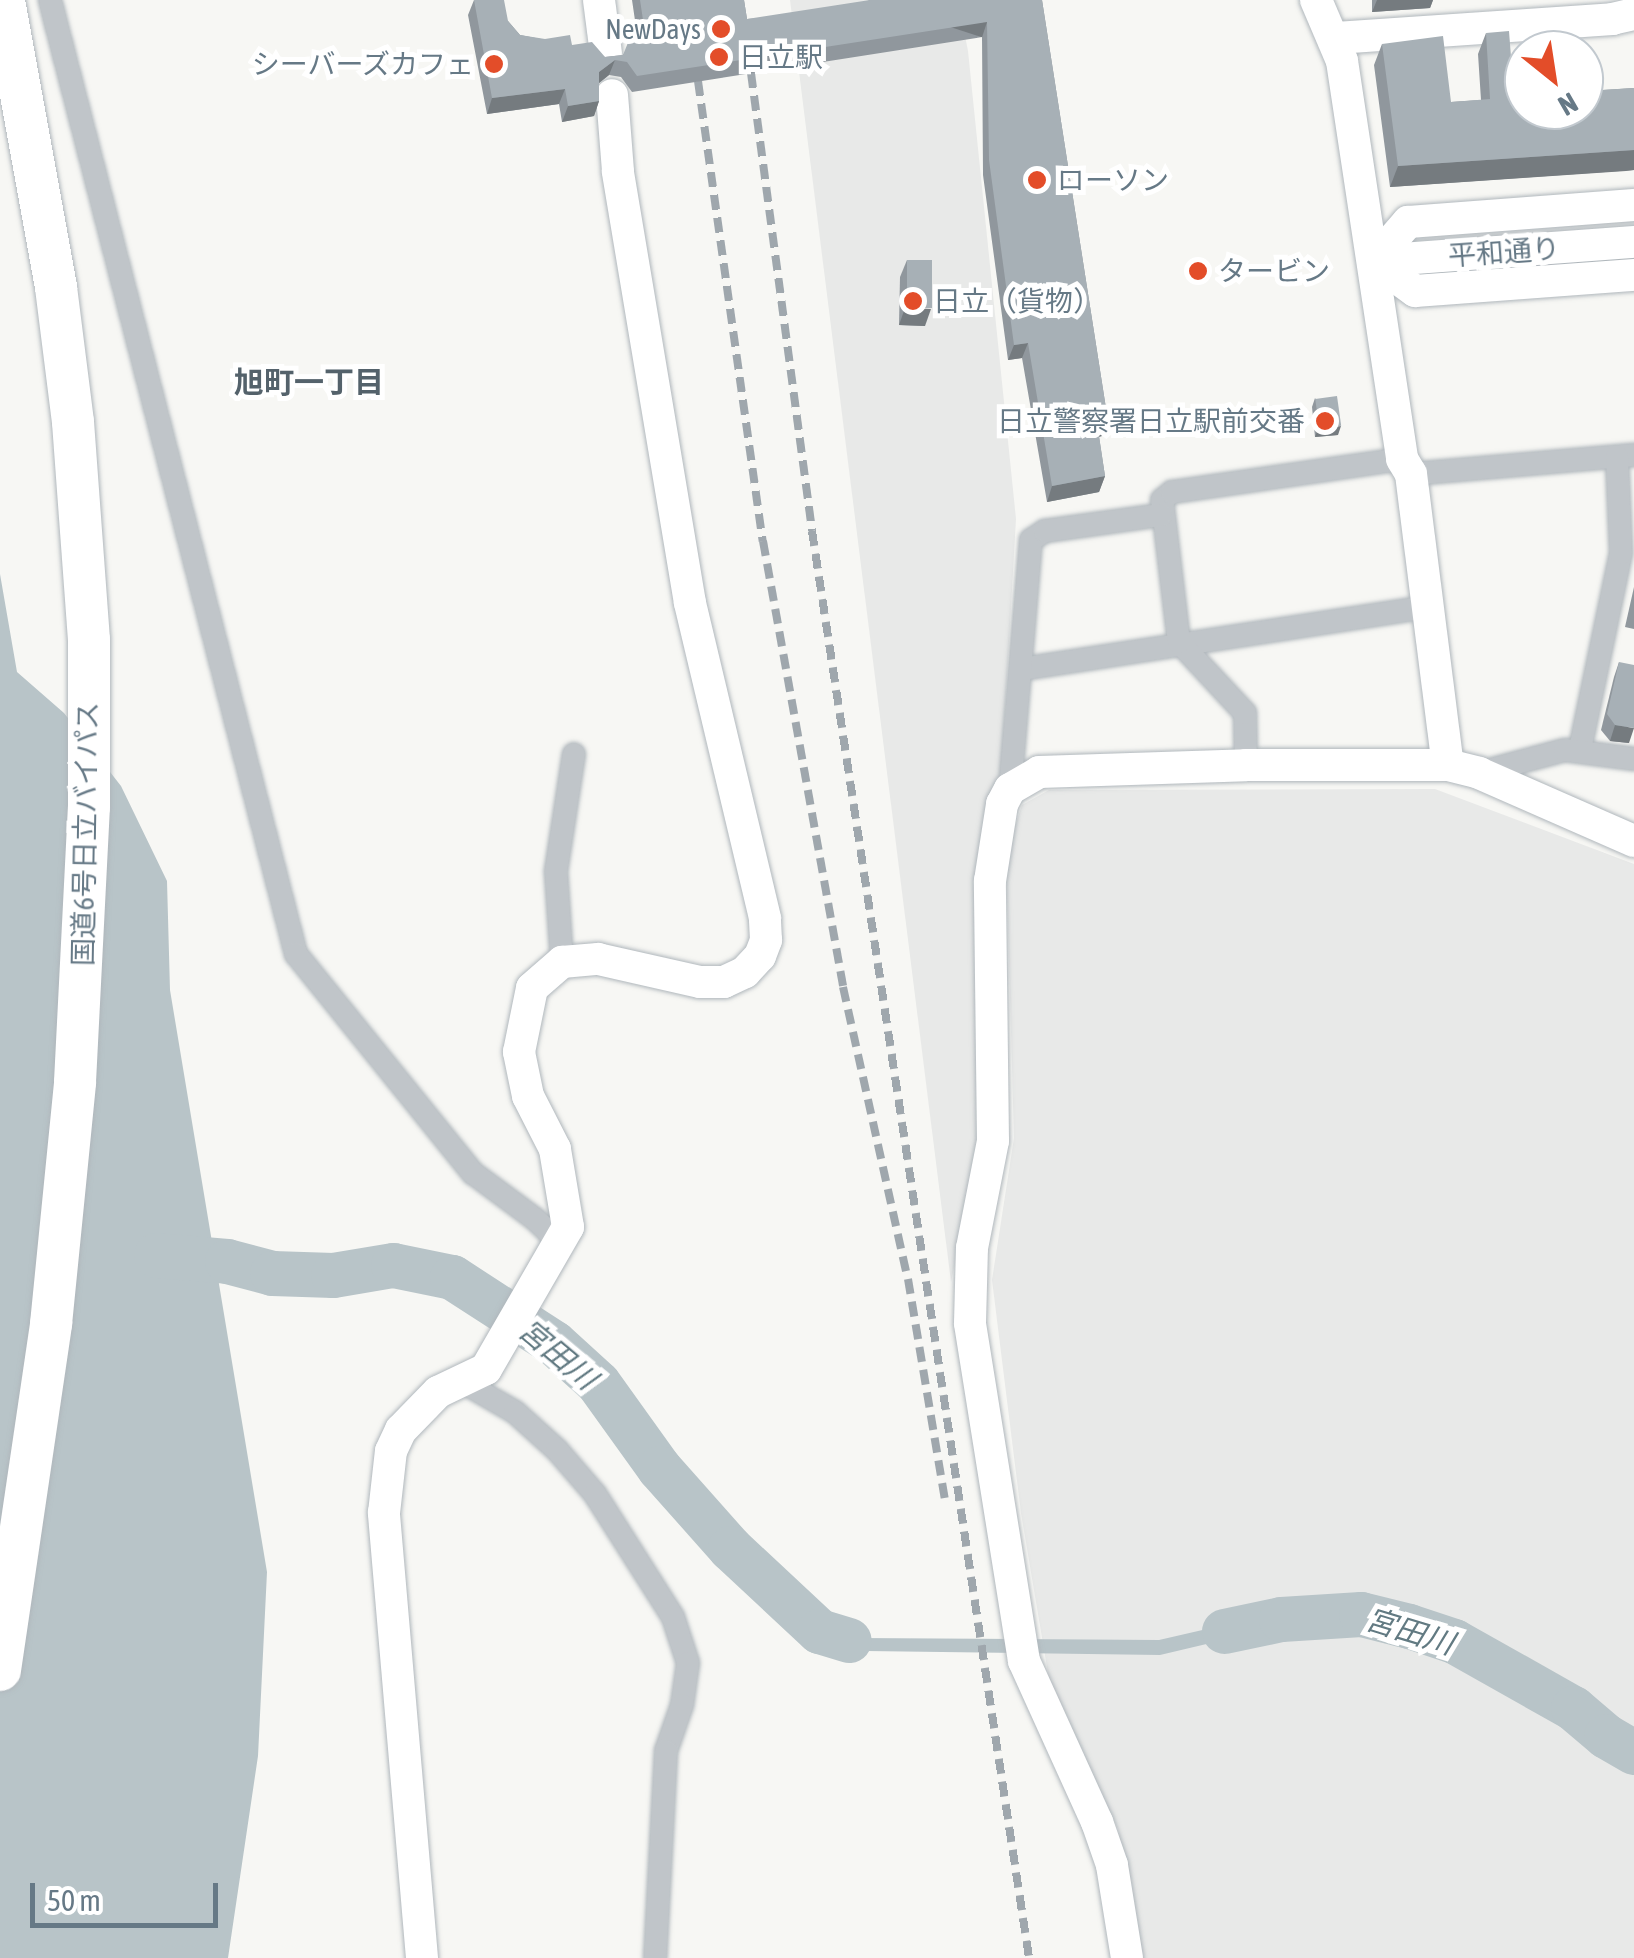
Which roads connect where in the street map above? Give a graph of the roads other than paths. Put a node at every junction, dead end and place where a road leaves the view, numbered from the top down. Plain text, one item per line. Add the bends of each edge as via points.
1 (4, 0) edge
2 (50, 0) edge
3 (600, 0) edge
4 (1316, 0) edge
5 (1634, 14) edge
6 (1336, 38) junction
7 (606, 54) edge
8 (612, 95) dead end
9 (1634, 205) edge
10 (1634, 242) edge
11 (1374, 261) junction
12 (1634, 275) edge
13 (1625, 456) edge
14 (1406, 467) junction
15 (1162, 515) junction
16 (1428, 606) junction
17 (1178, 642) junction
18 (1022, 670) junction
19 (1580, 749) junction
20 (574, 754) dead end
21 (1634, 759) edge
22 (1246, 765) junction
23 (1464, 769) junction
24 (1010, 789) junction
25 (1634, 842) edge
26 (562, 962) junction
27 (552, 1254) junction
28 (473, 1375) junction
29 (0, 1670) edge
30 (422, 1958) edge
31 (654, 1958) edge
32 (1126, 1958) edge

1 - 29 highway, 国道6号日立バイパス via 73,422 89,640 89,806 75,1082 53,1306
2 - 27 street via 296,954 473,1172 536,1218
3 - 7 street
4 - 6 street
5 - 6 street
6 - 11 street
8 - 26 street via 618,171 685,573 766,940 745,972 724,982 598,959
9 - 11 street via 1408,222
10 - 11 street, 平和通り
11 - 12 street via 1415,291
11 - 14 street
13 - 14 street
13 - 19 street via 1621,553
14 - 15 street via 1172,492 1162,500
14 - 16 street
15 - 17 street
15 - 18 street via 1045,530 1030,540
16 - 17 street
16 - 23 street
17 - 18 street
17 - 22 street via 1245,713
18 - 24 street
19 - 21 street
19 - 23 street
20 - 26 street via 556,871
22 - 23 street
22 - 24 street via 1039,772
23 - 25 street
24 - 32 street via 994,837 990,881 993,1140 972,1248 970,1323 1024,1661 1107,1850
26 - 27 street via 532,988 518,1052 564,1195 568,1227
27 - 28 street
28 - 30 street via 438,1392 400,1430 384,1514
28 - 31 street via 595,1494 673,1617 688,1663 666,1751

